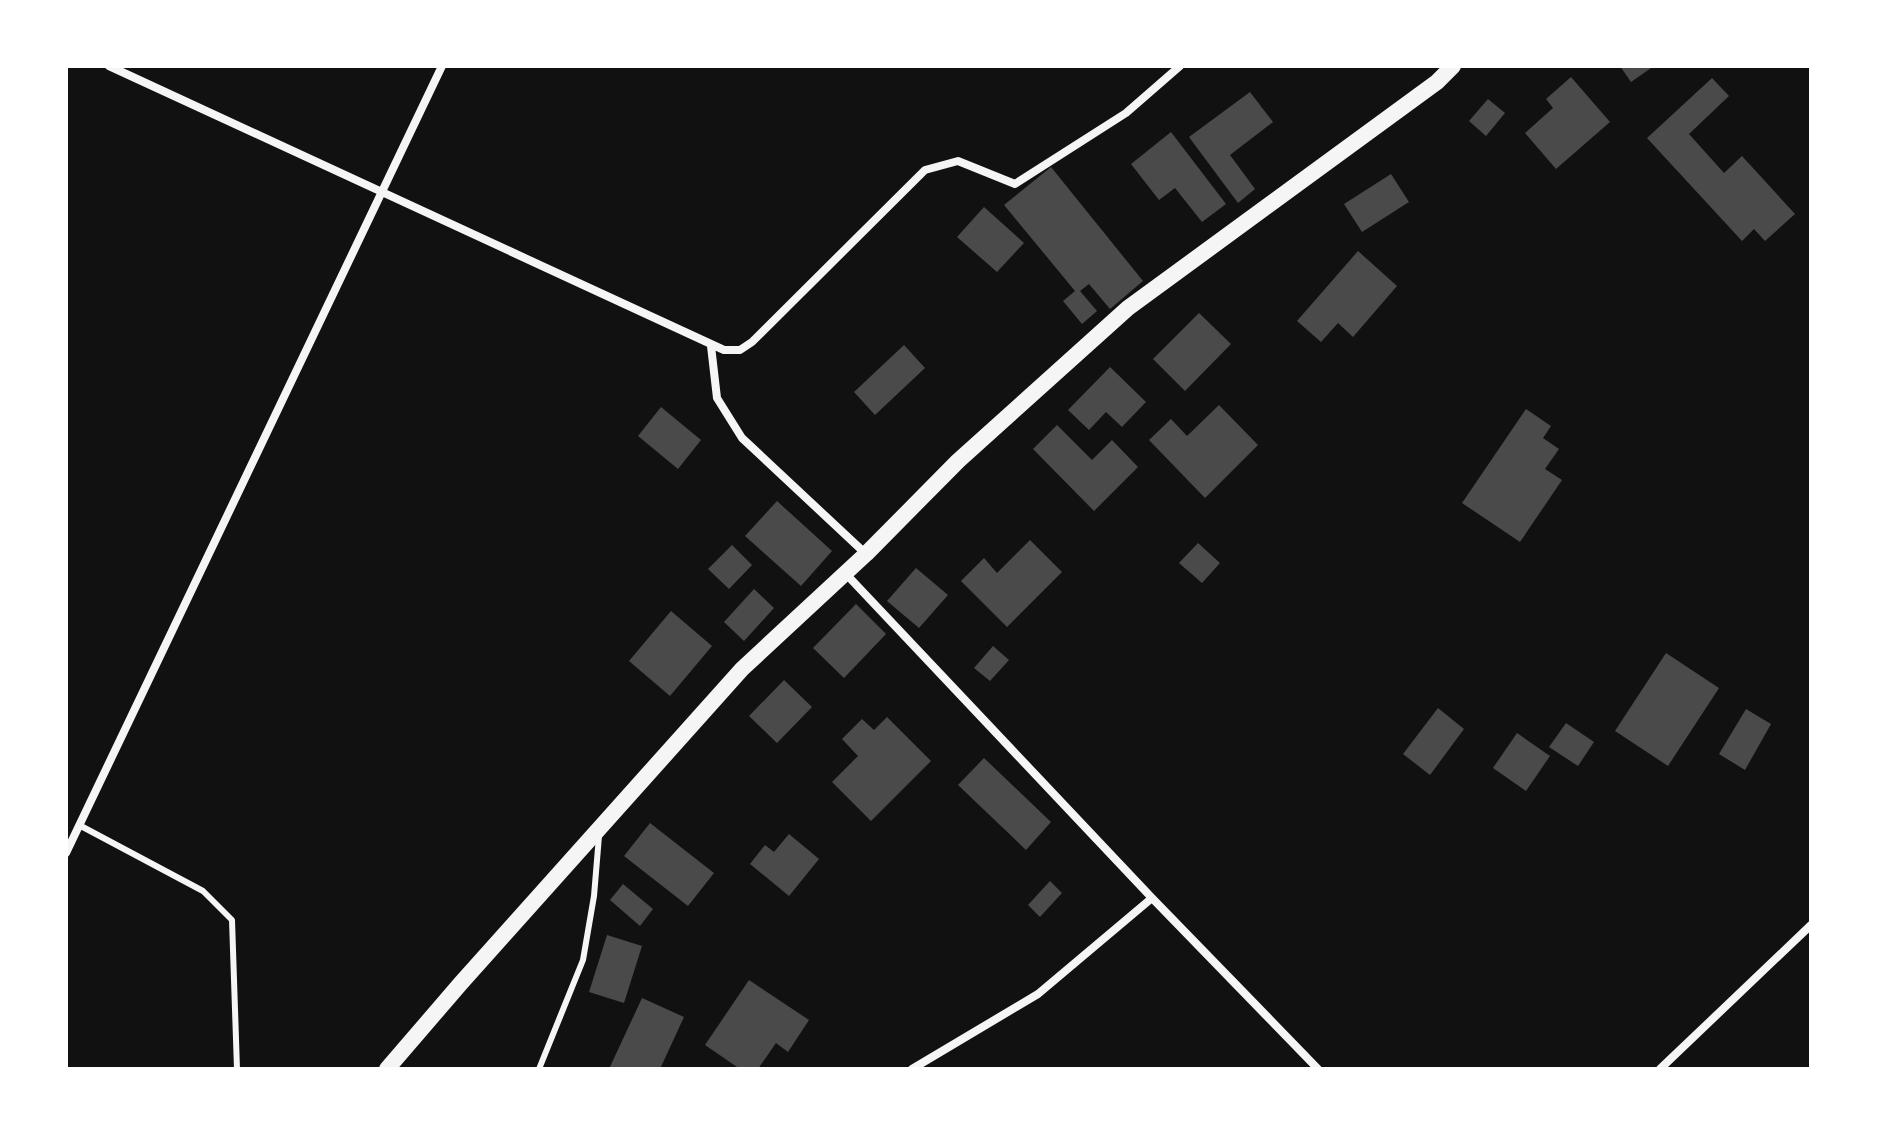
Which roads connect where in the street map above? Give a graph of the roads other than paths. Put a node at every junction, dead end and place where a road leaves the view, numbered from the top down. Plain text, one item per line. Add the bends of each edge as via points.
1 (109, 66) edge
2 (442, 66) edge
3 (1180, 66) edge
4 (1453, 66) edge
5 (381, 192) junction
6 (711, 346) junction
7 (866, 554) junction
8 (845, 573) junction
9 (79, 825) junction
10 (599, 828) junction
11 (66, 853) edge
12 (1152, 898) junction
13 (1811, 925) edge
14 (237, 1069) edge
15 (387, 1069) edge
16 (539, 1069) edge
17 (912, 1069) edge
18 (1318, 1069) edge
19 (1660, 1069) edge

1 - 5 street
2 - 5 street
3 - 6 street via 1126,113 1015,184 958,161 925,170 752,342 740,350
4 - 7 main road via 1128,308 958,461
5 - 6 street
5 - 9 street
6 - 7 street via 717,398 742,438
7 - 8 main road
8 - 10 main road via 742,669
8 - 12 street
9 - 11 street
9 - 14 lane via 203,891 232,920
10 - 15 main road
10 - 16 lane via 583,960
12 - 17 street via 1038,994
12 - 18 street
13 - 19 street

